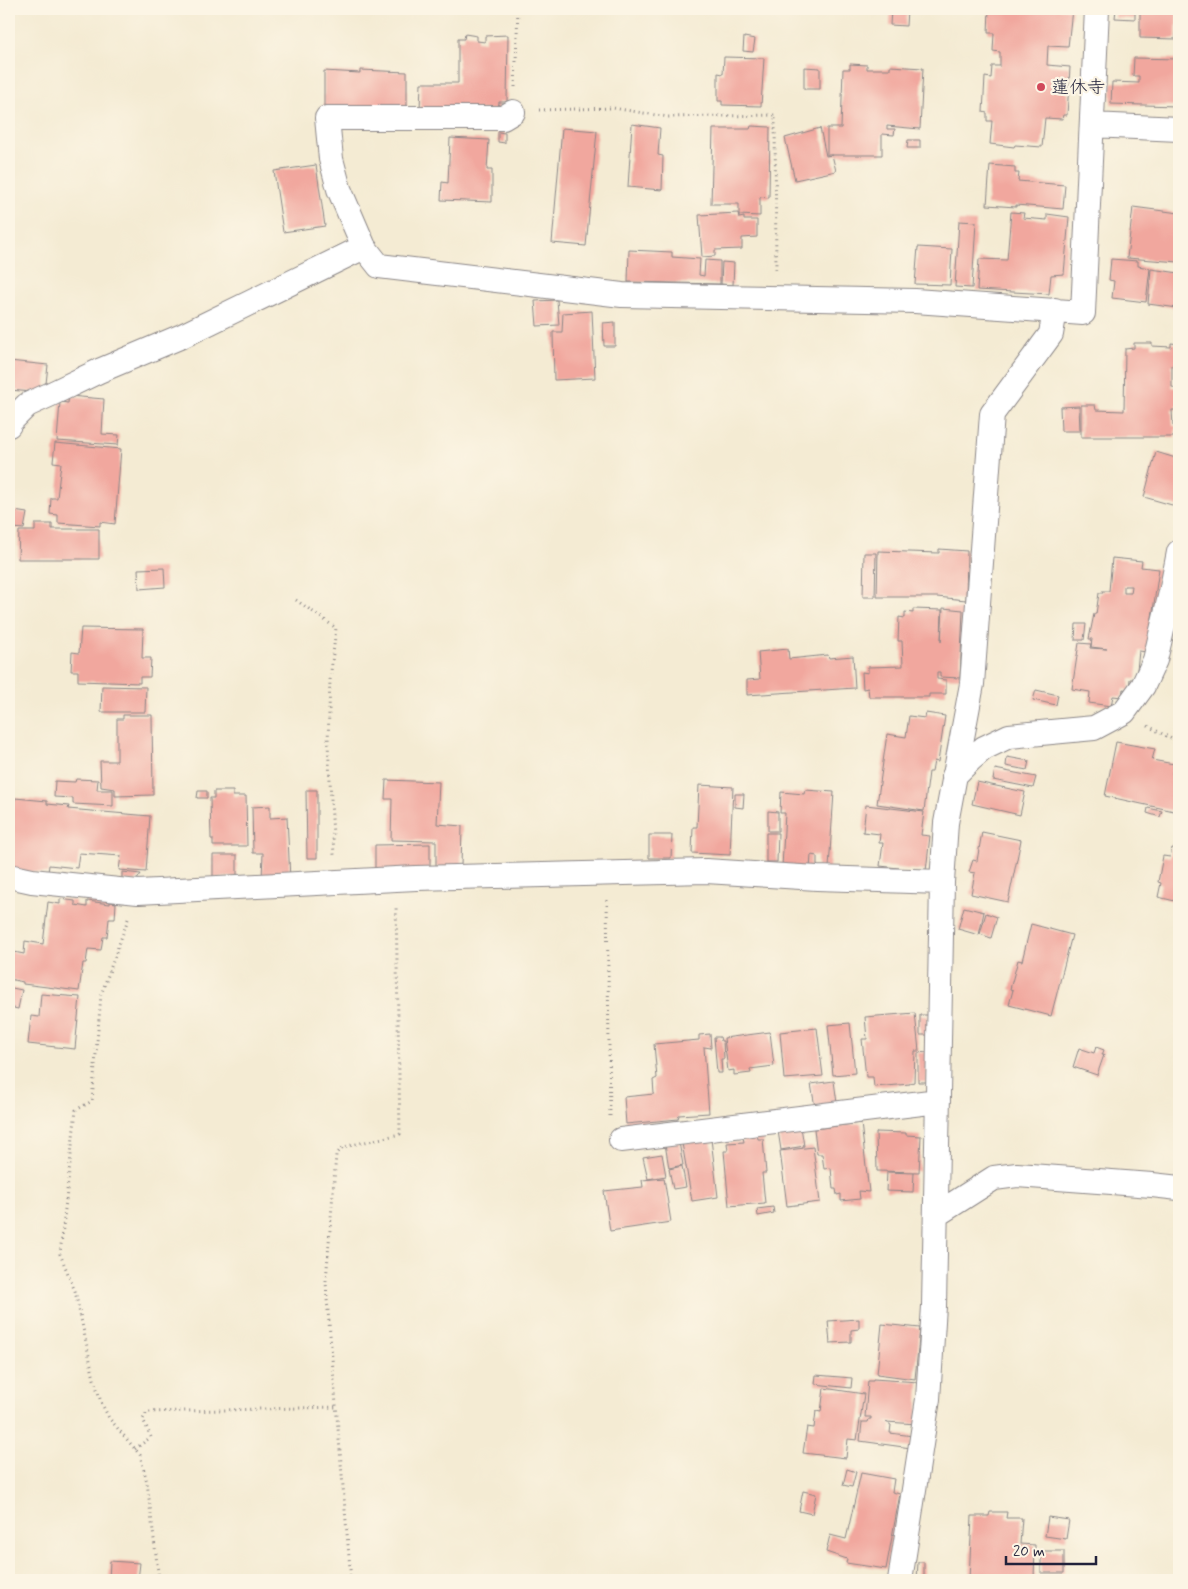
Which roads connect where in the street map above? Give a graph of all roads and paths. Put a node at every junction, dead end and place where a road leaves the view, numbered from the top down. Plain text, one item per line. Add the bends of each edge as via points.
1 (518, 9) edge
2 (1097, 9) edge
3 (513, 112) junction
4 (1092, 125) junction
5 (1179, 129) edge
6 (364, 247) junction
7 (776, 297) junction
8 (1055, 310) junction
9 (9, 425) edge
10 (1179, 552) edge
11 (296, 600) dead end
12 (1124, 712) junction
13 (1179, 743) edge
14 (954, 776) junction
15 (607, 874) junction
16 (9, 876) edge
17 (396, 879) junction
18 (335, 882) junction
19 (942, 882) junction
20 (138, 892) junction
21 (938, 1101) junction
22 (610, 1117) dead end
23 (622, 1140) dead end
24 (1179, 1188) edge
25 (936, 1215) junction
26 (337, 1407) junction
27 (135, 1449) junction
28 (159, 1580) edge
29 (351, 1580) edge
30 (900, 1580) edge

1 - 3 path
2 - 4 street
3 - 6 street via 503,118 327,118 331,159 347,210
3 - 7 path via 613,108 668,117 775,115
4 - 5 street
4 - 8 street via 1083,314
6 - 7 street via 379,266 622,296
6 - 9 street via 182,336 99,370 34,402
7 - 8 street via 916,301
8 - 14 street via 1051,334 992,414 972,684
10 - 12 street via 1155,660 1143,686
11 - 18 path via 336,628 328,743
12 - 13 path
12 - 14 street via 1094,728 1010,736 984,748
14 - 19 street via 946,823
15 - 17 street
15 - 19 street via 706,871
15 - 22 path
16 - 20 street
17 - 18 street
17 - 26 path via 400,1134 343,1147 336,1155 326,1281
18 - 20 street
19 - 21 street
20 - 27 path via 102,996 92,1101 76,1110 60,1254 75,1292 101,1402 108,1418
21 - 23 street
21 - 25 street
24 - 25 street via 1017,1176 994,1178
25 - 30 street via 928,1399
26 - 27 path via 148,1412 143,1419 151,1437
26 - 29 path
27 - 28 path via 147,1482

